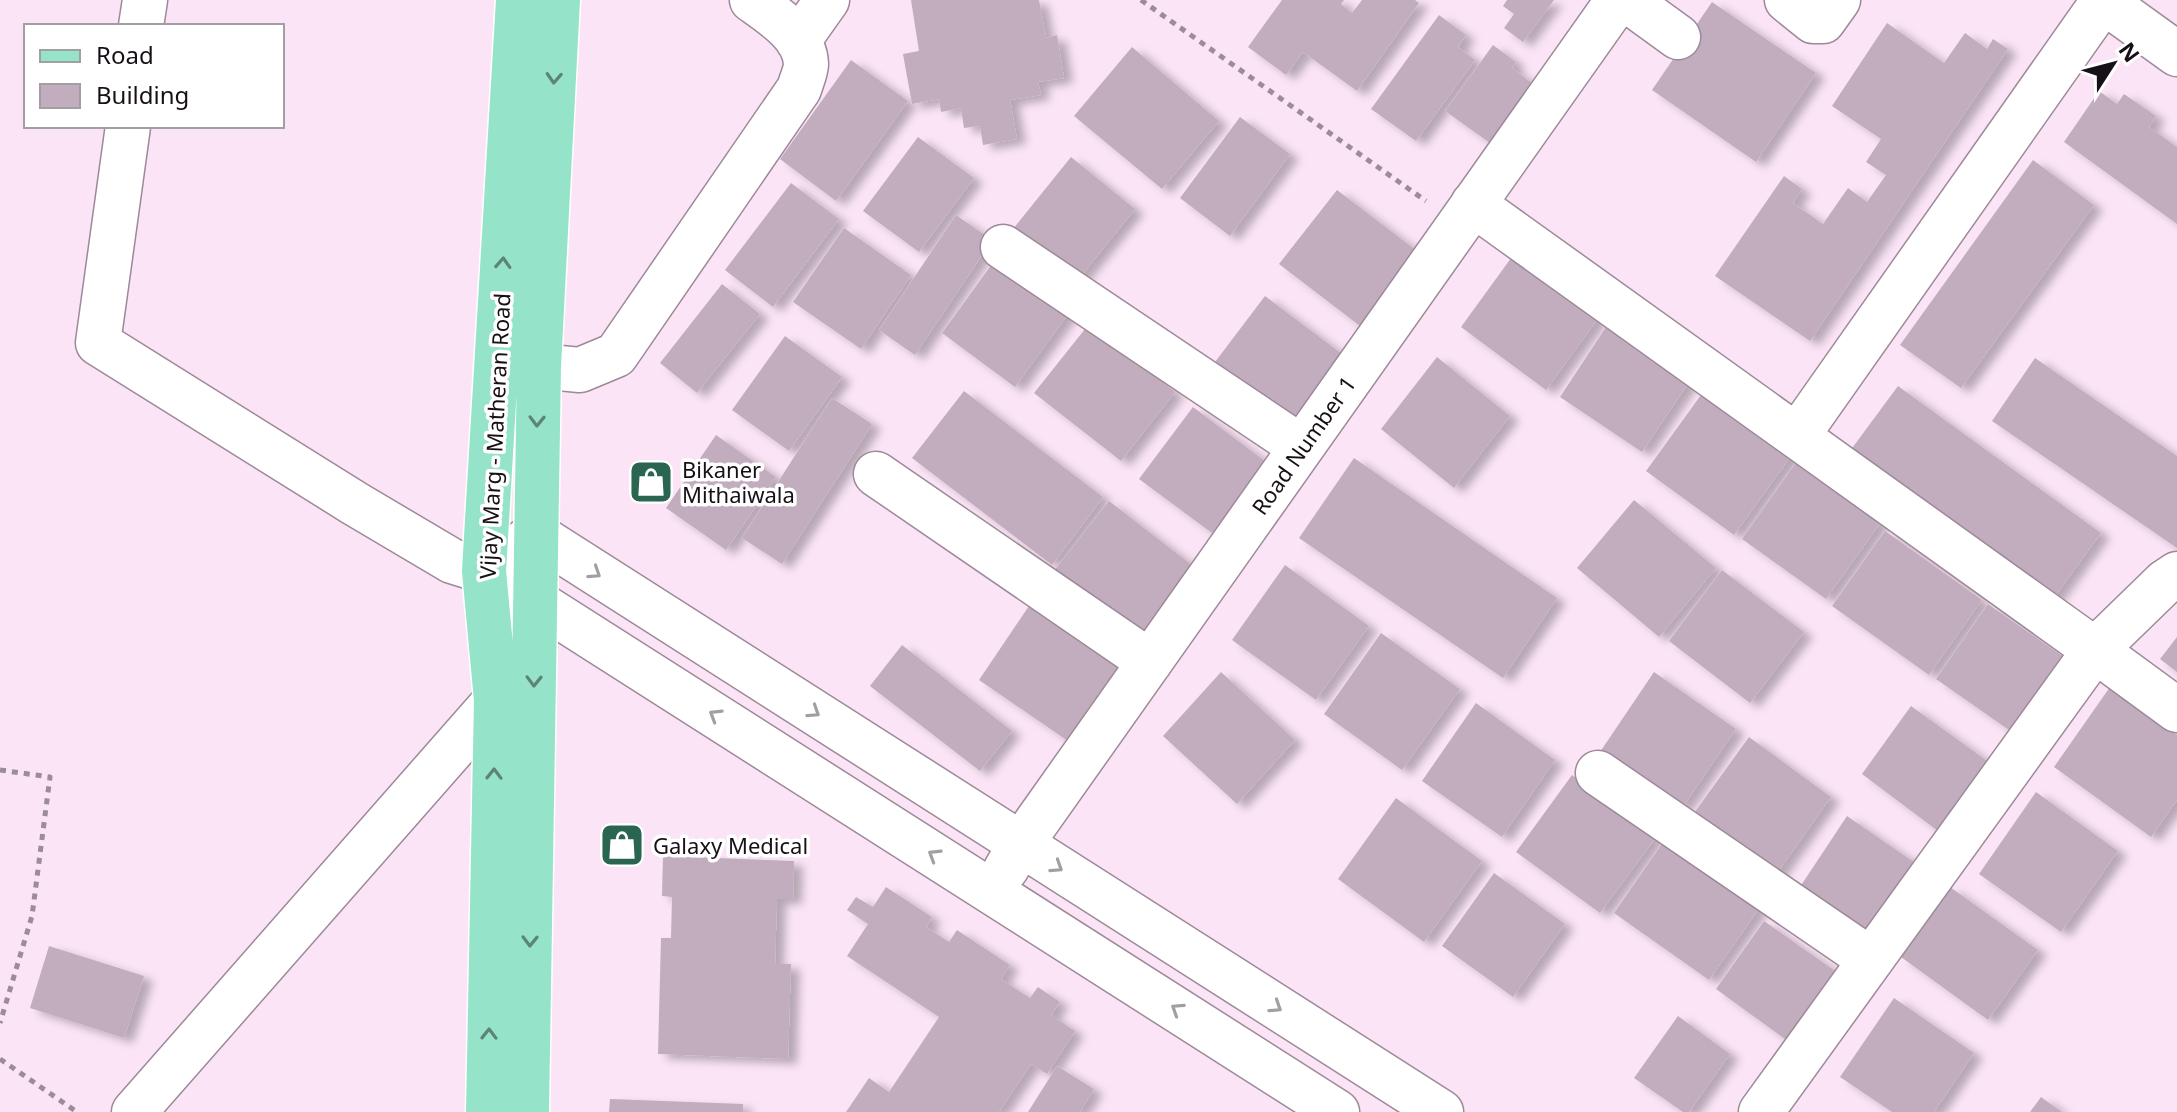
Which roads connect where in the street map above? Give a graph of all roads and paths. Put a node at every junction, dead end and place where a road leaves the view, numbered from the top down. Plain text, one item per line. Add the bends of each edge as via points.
1 (145, 0) edge
2 (518, 0) edge
3 (558, 0) edge
4 (752, 0) edge
5 (827, 0) edge
6 (1141, 0) edge
7 (1618, 0) edge
8 (1627, 0) edge
9 (1838, 0) edge
10 (2103, 0) edge
11 (1771, 2) edge
12 (141, 24) edge
13 (1678, 37) dead end
14 (798, 41) junction
15 (2177, 54) edge
16 (128, 128) edge
17 (1466, 214) junction
18 (1003, 247) dead end
19 (539, 366) junction
20 (1797, 436) junction
21 (1301, 447) junction
22 (876, 474) dead end
23 (535, 534) junction
24 (484, 571) junction
25 (2177, 574) edge
26 (535, 601) junction
27 (2095, 650) junction
28 (1150, 662) junction
29 (496, 700) junction
30 (2177, 710) edge
31 (0, 770) edge
32 (1598, 773) dead end
33 (1021, 844) junction
34 (992, 891) junction
35 (1871, 960) junction
36 (0, 1023) edge
37 (0, 1059) edge
38 (77, 1112) edge
39 (134, 1112) edge
40 (488, 1112) edge
41 (527, 1112) edge
42 (1337, 1112) edge
43 (1441, 1112) edge
44 (1761, 1112) edge

1 - 12 street
24 -> 2 main road, Vijay Marg - Matheran Road
3 -> 19 main road, Vijay Marg - Matheran Road
4 - 14 street
5 - 14 street
6 - 17 path
7 - 17 street, Road Number 1
8 - 13 street
9 - 11 street via 1823,21
10 - 15 street
10 - 20 street
14 - 19 street via 806,64 799,89 616,355 580,370
16 - 24 street via 98,343 452,561
17 - 20 street
17 - 21 street, Road Number 1
18 - 21 street
19 -> 23 main road, Vijay Marg - Matheran Road
20 - 27 street
21 - 28 street, Road Number 1
22 - 28 street
23 - 24 street
23 - 26 main road, Vijay Marg - Matheran Road
23 -> 33 street
24 - 26 street
24 - 29 main road, Vijay Marg - Matheran Road
25 - 27 street
34 -> 26 street
26 -> 41 main road, Vijay Marg - Matheran Road
27 - 30 street
27 - 35 street
28 - 33 street, Road Number 1
29 - 39 street
40 -> 29 main road, Vijay Marg - Matheran Road
31 - 36 path via 50,777 32,916
32 - 35 street
33 - 34 street, Road Number 1
33 -> 43 street
42 -> 34 street
35 - 44 street
37 - 38 path

